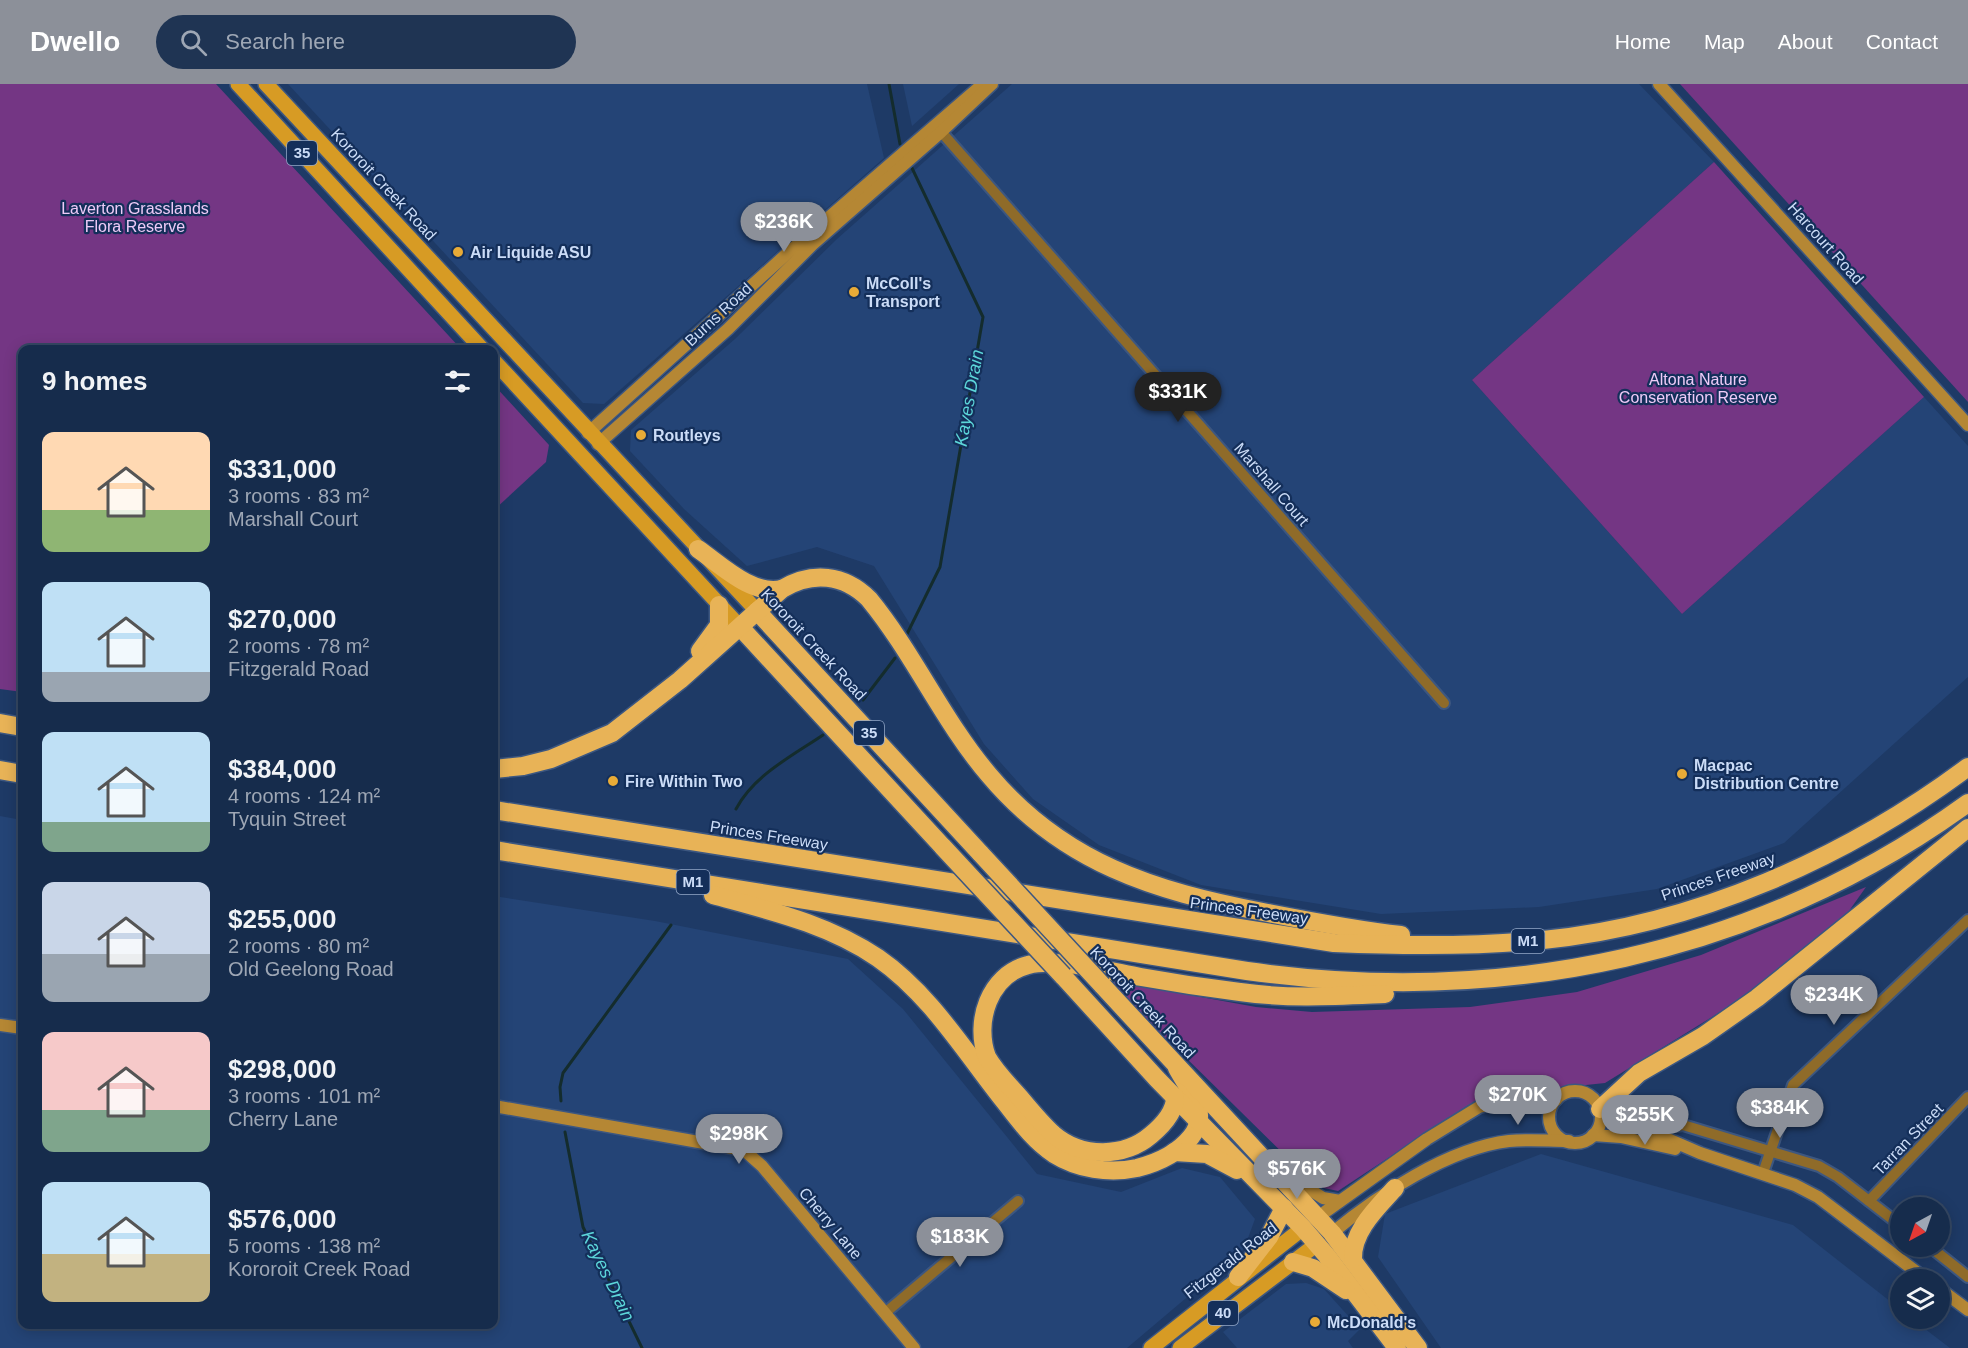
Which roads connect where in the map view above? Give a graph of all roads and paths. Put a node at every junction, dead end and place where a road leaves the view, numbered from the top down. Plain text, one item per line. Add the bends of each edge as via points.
1 (238, 84) edge
2 (266, 84) edge
3 (983, 84) edge
4 (992, 84) edge
5 (1659, 84) edge
6 (938, 128) junction
7 (380, 208) junction
8 (365, 222) junction
9 (784, 265) junction
10 (478, 345) edge
11 (498, 365) edge
12 (639, 388) junction
13 (645, 402) junction
14 (1968, 425) edge
15 (593, 439) junction
16 (578, 452) junction
17 (698, 549) junction
18 (782, 589) junction
19 (719, 605) junction
20 (757, 611) junction
21 (741, 628) junction
22 (680, 680) junction
23 (1444, 703) dead end
24 (0, 723) edge
25 (18, 726) edge
26 (1968, 767) edge
27 (498, 768) edge
28 (0, 770) edge
29 (18, 773) edge
30 (1968, 803) edge
31 (498, 811) edge
32 (1968, 828) edge
33 (498, 853) edge
34 (498, 853) edge
35 (1965, 927) edge
36 (1521, 942) junction
37 (1582, 968) junction
38 (0, 1025) edge
39 (18, 1027) edge
40 (1177, 1068) junction
41 (1175, 1097) junction
42 (1968, 1097) edge
43 (1556, 1100) junction
44 (498, 1107) edge
45 (1964, 1109) edge
46 (1600, 1111) junction
47 (1200, 1122) junction
48 (1676, 1126) dead end
49 (1593, 1135) junction
50 (1569, 1142) junction
51 (1770, 1151) junction
52 (1174, 1152) junction
53 (1700, 1153) junction
54 (1268, 1163) junction
55 (1763, 1173) junction
56 (1257, 1182) junction
57 (1395, 1188) junction
58 (1018, 1201) dead end
59 (1340, 1201) junction
60 (1869, 1201) junction
61 (1284, 1208) junction
62 (1318, 1217) junction
63 (1890, 1217) edge
64 (1303, 1228) junction
65 (1332, 1233) junction
66 (1317, 1244) junction
67 (1943, 1257) edge
68 (1353, 1259) junction
69 (1293, 1262) junction
70 (1913, 1269) edge
71 (1238, 1277) junction
72 (1968, 1277) edge
73 (1950, 1296) edge
74 (1362, 1302) junction
75 (1968, 1310) edge
76 (885, 1313) junction
77 (914, 1348) edge
78 (1151, 1348) edge
79 (1180, 1348) edge
80 (1396, 1348) edge
81 (1418, 1348) edge

1 - 8 main road, 35
2 - 7 main road, Kororoit Creek Road / 35
3 - 6 street, Burns Road
4 - 6 street, Burns Road
5 - 14 street, Harcourt Road
6 - 9 street, Burns Road
6 - 23 street, Marshall Court
7 - 8 main road
7 - 15 main road, Kororoit Creek Road / 35
8 - 10 main road, 35
9 - 12 street, Burns Road
9 - 13 street, Burns Road via 728,329
11 - 16 main road, 35
12 - 13 street
12 - 15 street, Burns Road
13 - 15 street, Burns Road
15 - 16 main road
15 - 17 main road, Kororoit Creek Road / 35
16 - 19 main road, 35
17 - 18 highway via 746,582 768,590
17 - 20 main road, Kororoit Creek Road / 35
18 - 20 highway
18 - 36 highway via 803,579 826,577 861,591 989,776 1032,818 1103,865 1179,894 1343,928
19 - 21 main road, 35
19 - 22 highway via 719,625
20 - 21 highway
20 - 40 highway, Kororoit Creek Road / 35, bridge
21 - 22 highway
21 - 41 highway, 35, bridge
22 - 27 highway via 612,733 592,743 542,761
24 - 25 highway
26 - 36 highway, Princes Freeway / M1 via 1874,829 1767,880 1643,921
28 - 29 highway
30 - 37 highway, M1 via 1884,857 1778,910 1664,949
31 - 36 highway, Princes Freeway / M1 via 1334,943 1417,946
32 - 46 highway via 1757,998 1703,1036 1639,1073
33 - 37 highway, M1 via 1284,976 1420,984
34 - 52 highway via 709,894 831,931 880,959 921,995 1026,1128 1054,1154 1082,1167 1113,1171 1146,1165
35 - 51 street via 1793,1085
37 - 41 highway via 1438,989 1305,996 1240,992 1035,963 1015,970 990,998 982,1026 987,1057 1041,1122 1064,1142 1101,1152 1132,1147 1157,1130 1174,1109
38 - 39 street
40 - 47 highway via 1198,1105
40 - 54 highway, Kororoit Creek Road / 35
41 - 47 highway, 35
42 - 45 street, Tarran Street
43 - 46 street via 1566,1092 1578,1091 1590,1095
43 - 50 street via 1550,1111 1551,1124 1557,1135
43 - 59 street, Fitzgerald Road via 1532,1106 1495,1103 1479,1107
44 - 76 street, Cherry Lane via 744,1150 762,1166
45 - 60 street, Tarran Street
46 - 49 street via 1600,1125
46 - 53 street
47 - 52 highway
47 - 56 highway, 35
48 - 51 street
49 - 50 street via 1582,1142
49 - 53 street
50 - 57 street via 1508,1142 1472,1150
51 - 55 street
51 - 60 street via 1819,1166
52 - 56 highway via 1207,1154
53 - 55 street
54 - 59 street via 1323,1198
54 - 62 highway, Kororoit Creek Road / 35
55 - 70 street via 1818,1197
56 - 61 highway, 35
57 - 65 street
57 - 68 highway via 1357,1236
58 - 76 street
59 - 62 street, Fitzgerald Road
60 - 63 street
61 - 64 highway, 35
61 - 71 highway via 1269,1237
62 - 64 highway, Fitzgerald Road
62 - 65 highway, Kororoit Creek Road
64 - 66 highway
64 - 71 main road, Fitzgerald Road / 40
65 - 66 highway
65 - 68 highway, Kororoit Creek Road
66 - 69 main road, 40
66 - 74 highway
67 - 72 street
68 - 81 highway, Kororoit Creek Road
69 - 74 highway via 1313,1268
69 - 79 main road, 40
71 - 78 main road, Fitzgerald Road / 40
73 - 75 street
74 - 80 highway
76 - 77 street, Cherry Lane

